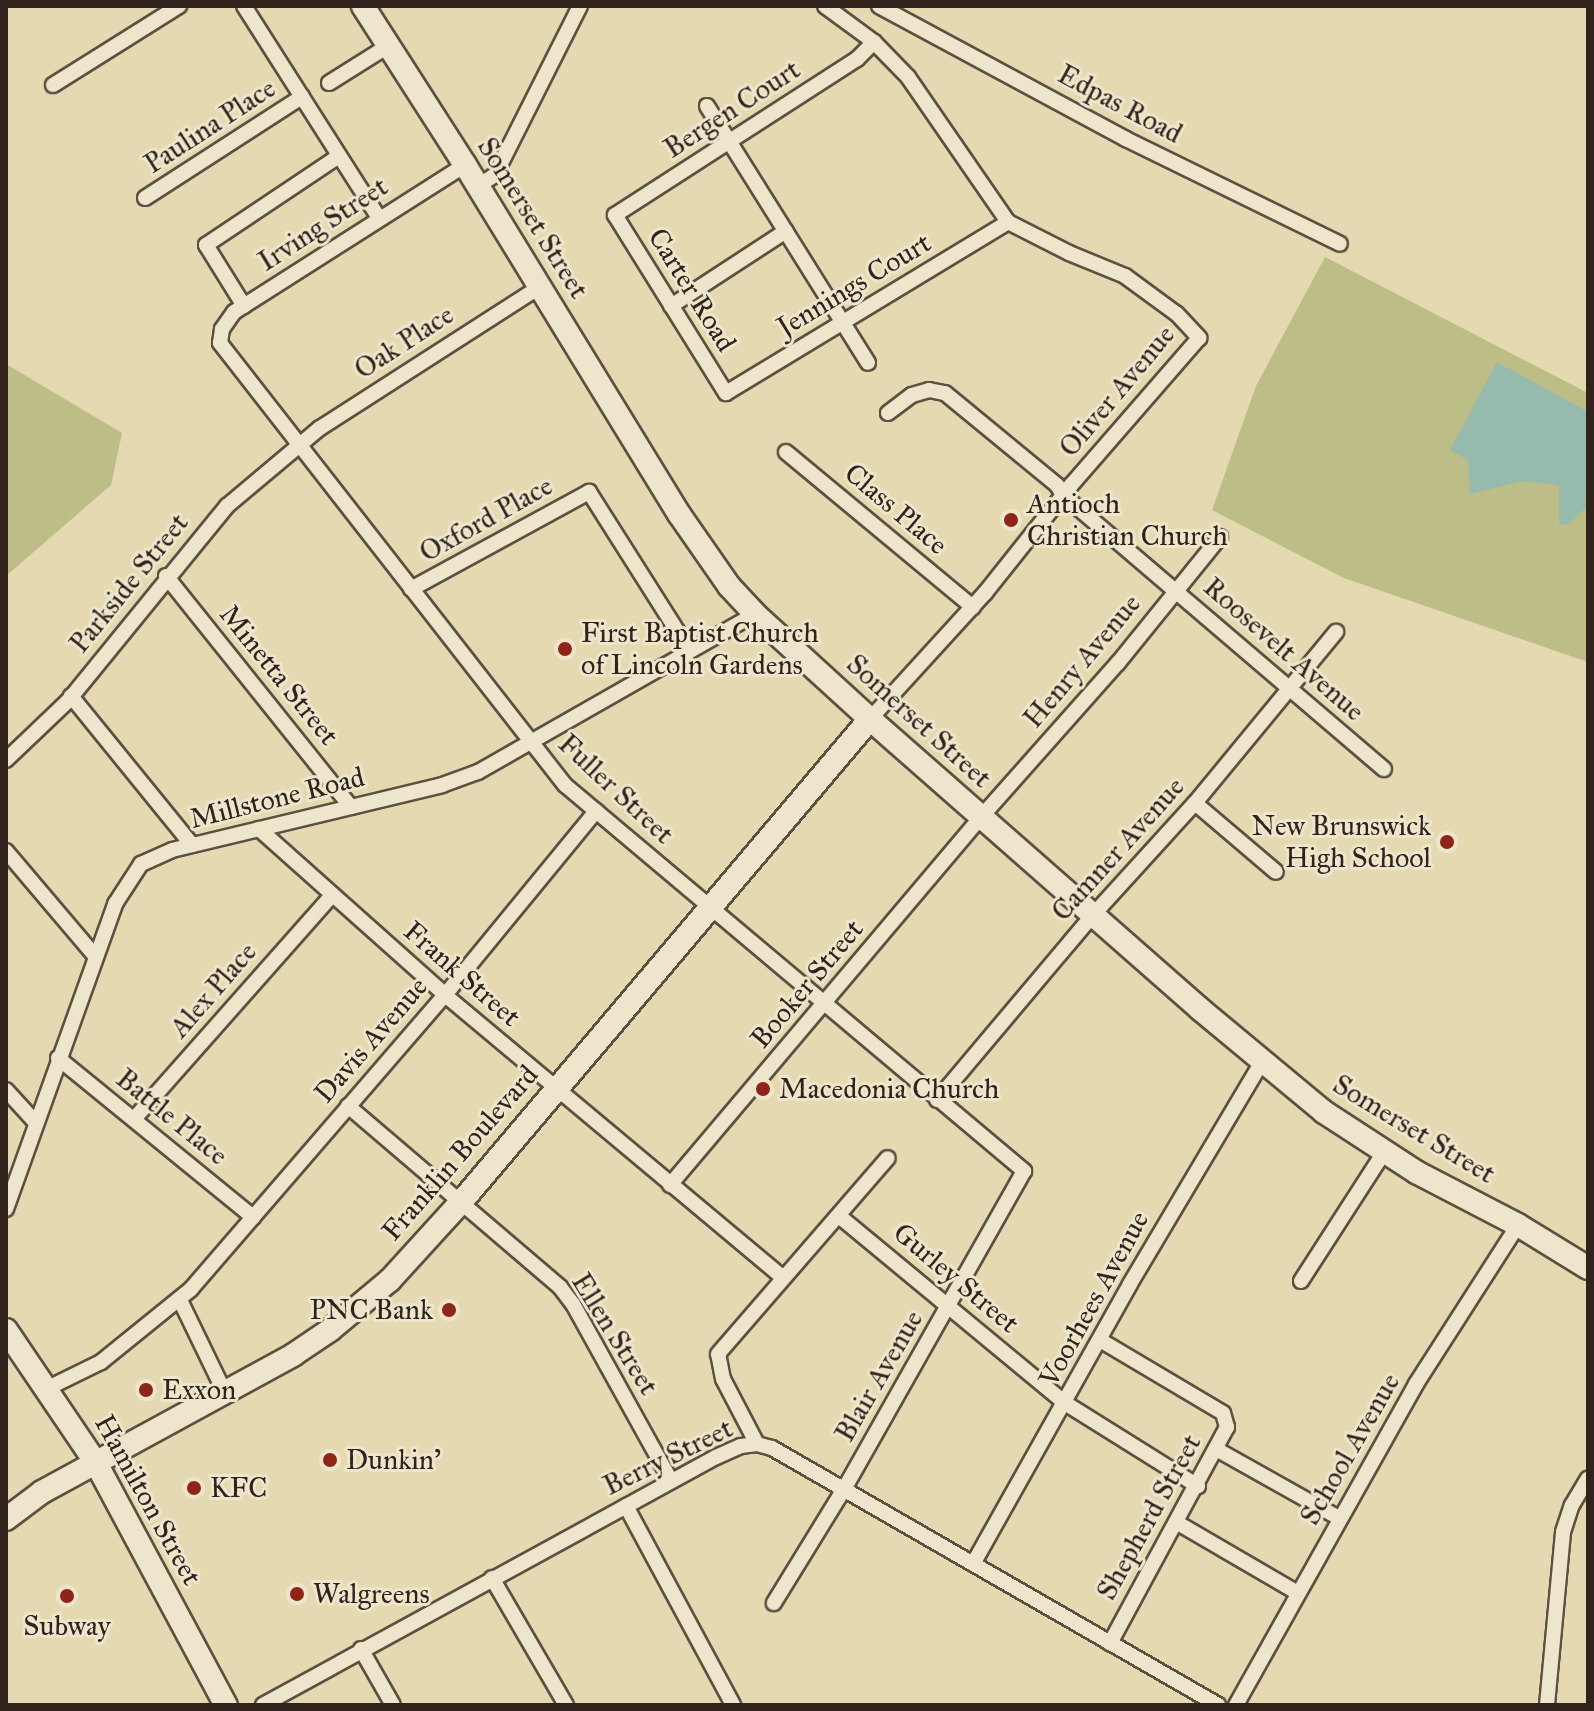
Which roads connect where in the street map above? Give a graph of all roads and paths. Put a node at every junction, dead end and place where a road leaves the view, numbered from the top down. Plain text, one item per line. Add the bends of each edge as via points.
1 (244, 6) edge
2 (363, 6) edge
3 (580, 6) edge
4 (825, 6) edge
5 (879, 6) edge
6 (171, 8) edge
7 (874, 42) junction
8 (388, 46) junction
9 (329, 83) dead end
10 (53, 85) dead end
11 (302, 97) junction
12 (707, 106) dead end
13 (730, 141) junction
14 (339, 156) junction
15 (465, 165) junction
16 (478, 186) junction
17 (145, 198) dead end
18 (615, 215) joint
19 (379, 218) junction
20 (1008, 222) junction
21 (786, 231) junction
22 (1340, 244) dead end
23 (540, 287) junction
24 (244, 306) junction
25 (671, 306) junction
26 (843, 323) junction
27 (220, 337) joint
28 (868, 363) dead end
29 (726, 393) joint
30 (888, 413) dead end
31 (299, 445) junction
32 (786, 452) dead end
33 (1063, 495) junction
34 (1220, 537) dead end
35 (166, 576) junction
36 (411, 589) junction
37 (1176, 589) junction
38 (973, 607) junction
39 (755, 614) junction
40 (1336, 632) dead end
41 (690, 651) junction
42 (1288, 688) junction
43 (71, 696) junction
44 (870, 719) junction
45 (530, 744) junction
46 (6, 760) edge
47 (1384, 769) dead end
48 (1195, 803) junction
49 (351, 807) junction
50 (596, 811) junction
51 (982, 816) junction
52 (259, 829) junction
53 (192, 845) junction
54 (6, 851) edge
55 (1276, 872) dead end
56 (331, 896) junction
57 (711, 908) junction
58 (1093, 915) junction
59 (95, 956) junction
60 (445, 995) junction
61 (823, 1005) junction
62 (58, 1058) junction
63 (1263, 1060) junction
64 (556, 1089) junction
65 (6, 1090) edge
66 (937, 1100) junction
67 (348, 1106) junction
68 (134, 1119) junction
69 (36, 1123) junction
70 (1387, 1154) junction
71 (888, 1158) dead end
72 (1024, 1171) joint
73 (670, 1185) junction
74 (462, 1201) junction
75 (6, 1209) edge
76 (839, 1216) junction
77 (253, 1217) junction
78 (1518, 1225) junction
79 (1588, 1268) edge
80 (782, 1277) junction
81 (1301, 1281) dead end
82 (180, 1300) junction
83 (950, 1304) junction
84 (6, 1330) edge
85 (1100, 1340) junction
86 (48, 1388) junction
87 (225, 1393) junction
88 (1065, 1403) junction
89 (757, 1444) junction
90 (1216, 1449) junction
91 (96, 1463) junction
92 (1588, 1478) edge
93 (671, 1481) junction
94 (1198, 1486) junction
95 (844, 1489) junction
96 (626, 1506) junction
97 (1339, 1518) junction
98 (6, 1519) edge
99 (1176, 1522) junction
100 (973, 1564) junction
101 (492, 1578) junction
102 (1298, 1593) junction
103 (774, 1603) dead end
104 (1110, 1643) junction
105 (361, 1649) junction
106 (226, 1705) edge
107 (263, 1705) edge
108 (393, 1705) edge
109 (566, 1705) edge
110 (733, 1705) edge
111 (1218, 1705) edge
112 (1236, 1705) edge
113 (1547, 1705) edge

1 - 11 street
2 - 8 main road, Somerset Street
3 - 16 street via 495,175
4 - 7 street, Oliver Avenue
5 - 22 street, Edpas Road via 1126,139
6 - 10 street
7 - 13 street, Bergen Court via 857,59
7 - 20 street, Oliver Avenue via 929,103
8 - 9 street
8 - 15 main road, Somerset Street
11 - 14 street
11 - 17 street, Paulina Place
12 - 13 street
13 - 18 street, Bergen Court
13 - 21 street
14 - 19 street
14 - 24 street via 206,245
15 - 16 main road, Somerset Street
15 - 19 street, Irving Street
16 - 23 main road, Somerset Street
18 - 25 street, Carter Road
19 - 24 street, Irving Street
20 - 26 street, Jennings Court
20 - 33 street, Oliver Avenue via 1125,276 1177,314 1199,338
21 - 25 street
21 - 26 street
23 - 31 street, Oak Place via 382,385
23 - 39 main road, Somerset Street via 679,514
24 - 27 street, Irving Street via 234,312
25 - 29 street, Carter Road
26 - 28 street
26 - 29 street, Jennings Court
27 - 31 street, Fuller Street via 228,355
30 - 33 street, Roosevelt Avenue via 912,395 945,393
31 - 35 street, Parkside Street via 227,506
31 - 36 street, Fuller Street
32 - 38 street, Class Place
33 - 37 street, Roosevelt Avenue
33 - 38 street, Oliver Avenue
34 - 37 street, Henry Avenue
35 - 43 street, Parkside Street
35 - 49 street, Minetta Street
36 - 41 street, Oxford Place via 589,492
36 - 45 street, Fuller Street
37 - 42 street, Roosevelt Avenue
37 - 51 street, Henry Avenue
38 - 44 street, Oliver Avenue
39 - 41 street, Millstone Road
39 - 44 main road, Somerset Street
40 - 42 street, Camner Avenue
41 - 45 street, Millstone Road
42 - 47 street, Roosevelt Avenue
42 - 48 street, Camner Avenue
43 - 46 street, Parkside Street
43 - 53 street
44 - 51 main road, Somerset Street
44 - 57 main road, Franklin Boulevard
45 - 49 street, Millstone Road via 478,772
45 - 50 street, Fuller Street
48 - 55 street
48 - 58 street, Camner Avenue
49 - 52 street, Millstone Road
50 - 57 street, Fuller Street
50 - 60 street, Davis Avenue
51 - 58 main road, Somerset Street
51 - 61 street, Booker Street
52 - 53 street, Millstone Road
52 - 56 street, Frank Street
53 - 59 street, Millstone Road via 141,864 115,904
54 - 59 street
56 - 60 street, Frank Street
56 - 68 street, Alex Place
57 - 61 street, Fuller Street
57 - 64 main road, Franklin Boulevard
58 - 63 main road, Somerset Street
58 - 66 street, Camner Avenue
59 - 62 street, Millstone Road
60 - 64 street, Frank Street
60 - 67 street, Davis Avenue
61 - 66 street, Fuller Street
61 - 73 street, Booker Street
62 - 68 street, Battle Place
62 - 69 street, Millstone Road
63 - 70 main road, Somerset Street via 1324,1112
63 - 85 street, Voorhees Avenue
64 - 73 street, Frank Street
64 - 74 main road, Franklin Boulevard
65 - 69 street
66 - 72 street, Fuller Street
67 - 74 street, Ellen Street
67 - 77 street, Davis Avenue
68 - 77 street, Battle Place
69 - 75 street, Millstone Road
70 - 78 main road, Somerset Street
70 - 81 street
71 - 76 street
72 - 83 street, Blair Avenue
73 - 80 street, Frank Street
74 - 87 main road, Franklin Boulevard via 390,1280 330,1330
74 - 93 street, Ellen Street via 542,1269 573,1304
76 - 80 street
76 - 83 street, Gurley Street
77 - 82 street, Davis Avenue
78 - 79 main road, Somerset Street
78 - 97 street, School Avenue via 1416,1384
80 - 89 street via 718,1354 723,1379
82 - 86 street, Davis Avenue via 101,1362
82 - 87 street
83 - 88 street, Gurley Street
83 - 95 street, Blair Avenue
84 - 86 main road, Hamilton Street
85 - 88 street, Voorhees Avenue
85 - 90 street, Shepherd Street via 1223,1413 1227,1427
86 - 91 main road, Hamilton Street
87 - 91 main road, Franklin Boulevard
88 - 94 street, Gurley Street
88 - 100 street, Voorhees Avenue
89 - 93 street, Berry Street via 741,1446
89 - 95 street, Berry Street
90 - 94 street, Shepherd Street
90 - 97 street
91 - 98 main road, Franklin Boulevard
91 - 106 main road, Hamilton Street
92 - 113 street via 1563,1532
93 - 96 street, Berry Street
94 - 99 street, Shepherd Street
95 - 100 street, Berry Street
95 - 103 street, Blair Avenue
96 - 101 street, Berry Street
96 - 110 street
97 - 102 street, School Avenue
99 - 102 street
99 - 104 street, Shepherd Street
100 - 104 street, Berry Street
101 - 105 street, Berry Street
101 - 109 street
102 - 112 street, School Avenue
104 - 111 street, Berry Street
105 - 107 street, Berry Street
105 - 108 street

